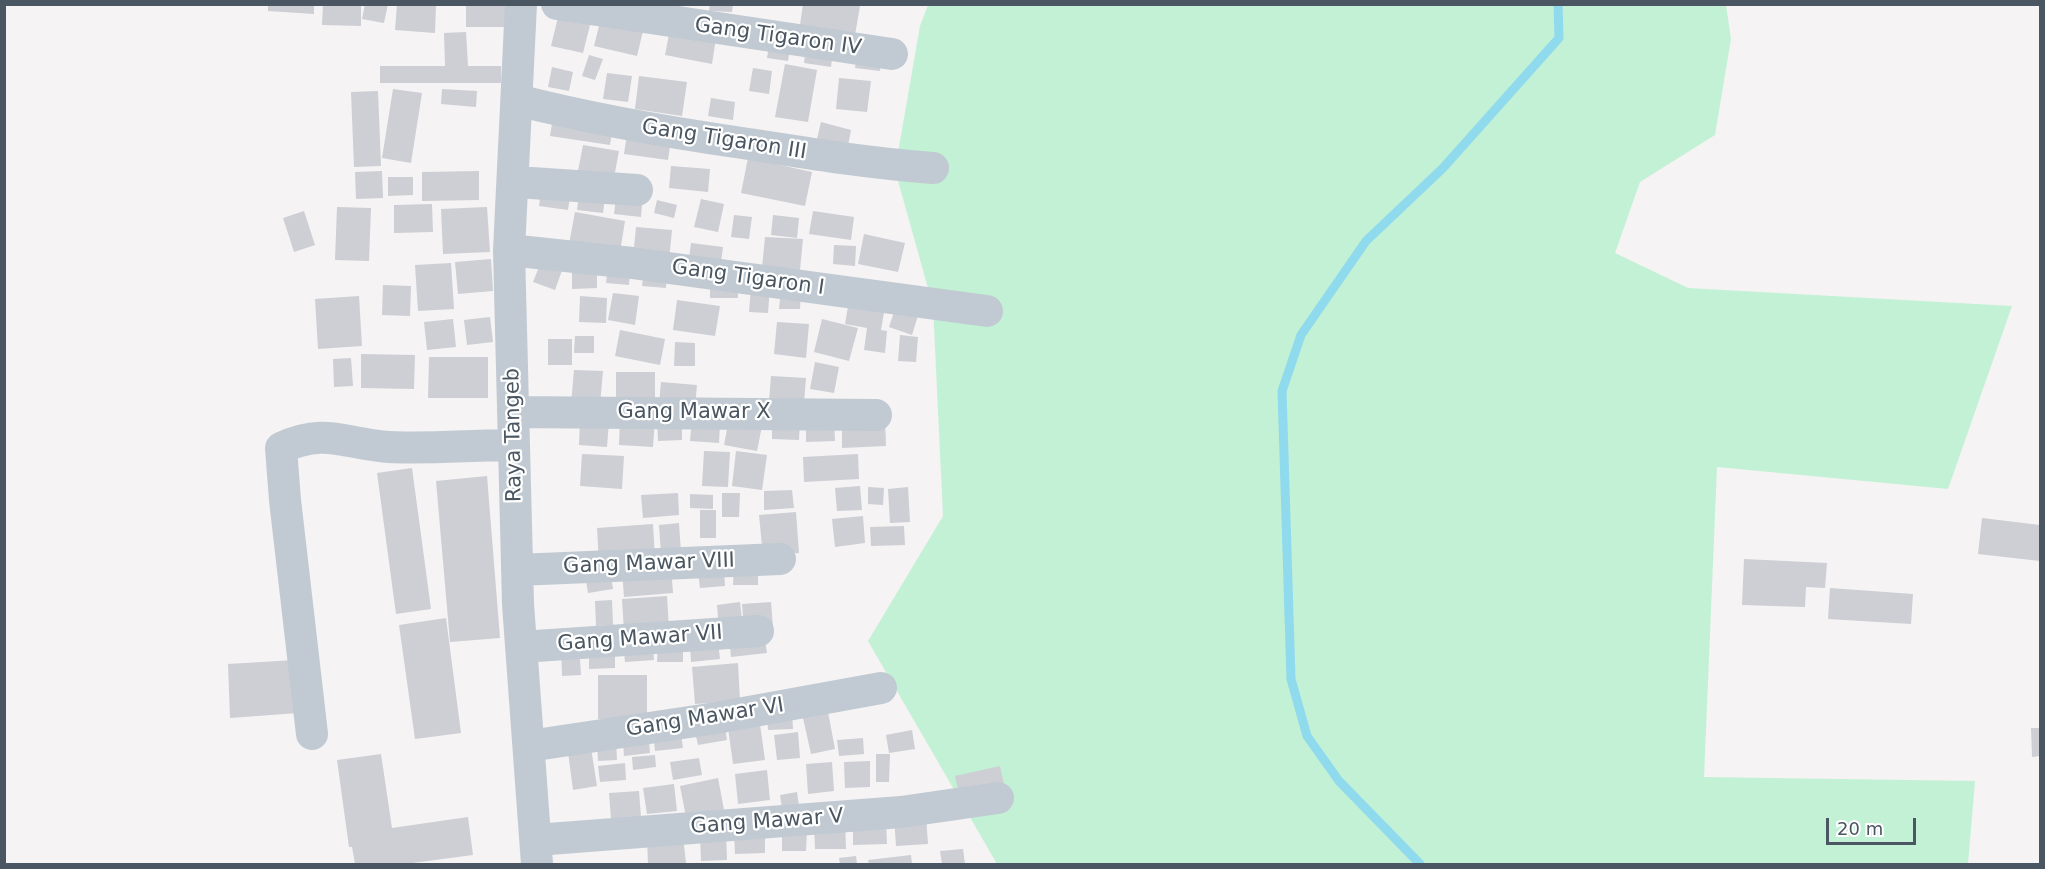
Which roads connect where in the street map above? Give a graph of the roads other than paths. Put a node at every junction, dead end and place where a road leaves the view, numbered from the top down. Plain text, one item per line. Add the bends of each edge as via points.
1 (521, 4) edge
2 (557, 4) edge
3 (892, 54) dead end
4 (517, 100) junction
5 (933, 168) dead end
6 (531, 183) dead end
7 (638, 190) dead end
8 (509, 250) junction
9 (987, 311) dead end
10 (513, 412) junction
11 (876, 414) dead end
12 (514, 445) junction
13 (780, 559) dead end
14 (517, 570) junction
15 (758, 631) dead end
16 (521, 647) junction
17 (881, 688) dead end
18 (312, 734) dead end
19 (529, 746) junction
20 (998, 798) dead end
21 (537, 852) edge

1 - 4 street, Raya Tangeb
2 - 3 street, Gang Tigaron IV
4 - 5 street, Gang Tigaron III via 670,132 866,163
4 - 8 street, Raya Tangeb
6 - 7 street
8 - 9 street, Gang Tigaron I
8 - 10 street, Raya Tangeb
10 - 11 street, Gang Mawar X
10 - 12 street, Raya Tangeb
12 - 14 street, Raya Tangeb
12 - 18 street via 391,447 330,436 282,448
13 - 14 street, Gang Mawar VIII
14 - 16 street, Raya Tangeb
15 - 16 street, Gang Mawar VII
16 - 19 street, Raya Tangeb
17 - 19 street, Gang Mawar VI
19 - 21 street, Raya Tangeb
20 - 21 street, Gang Mawar V

